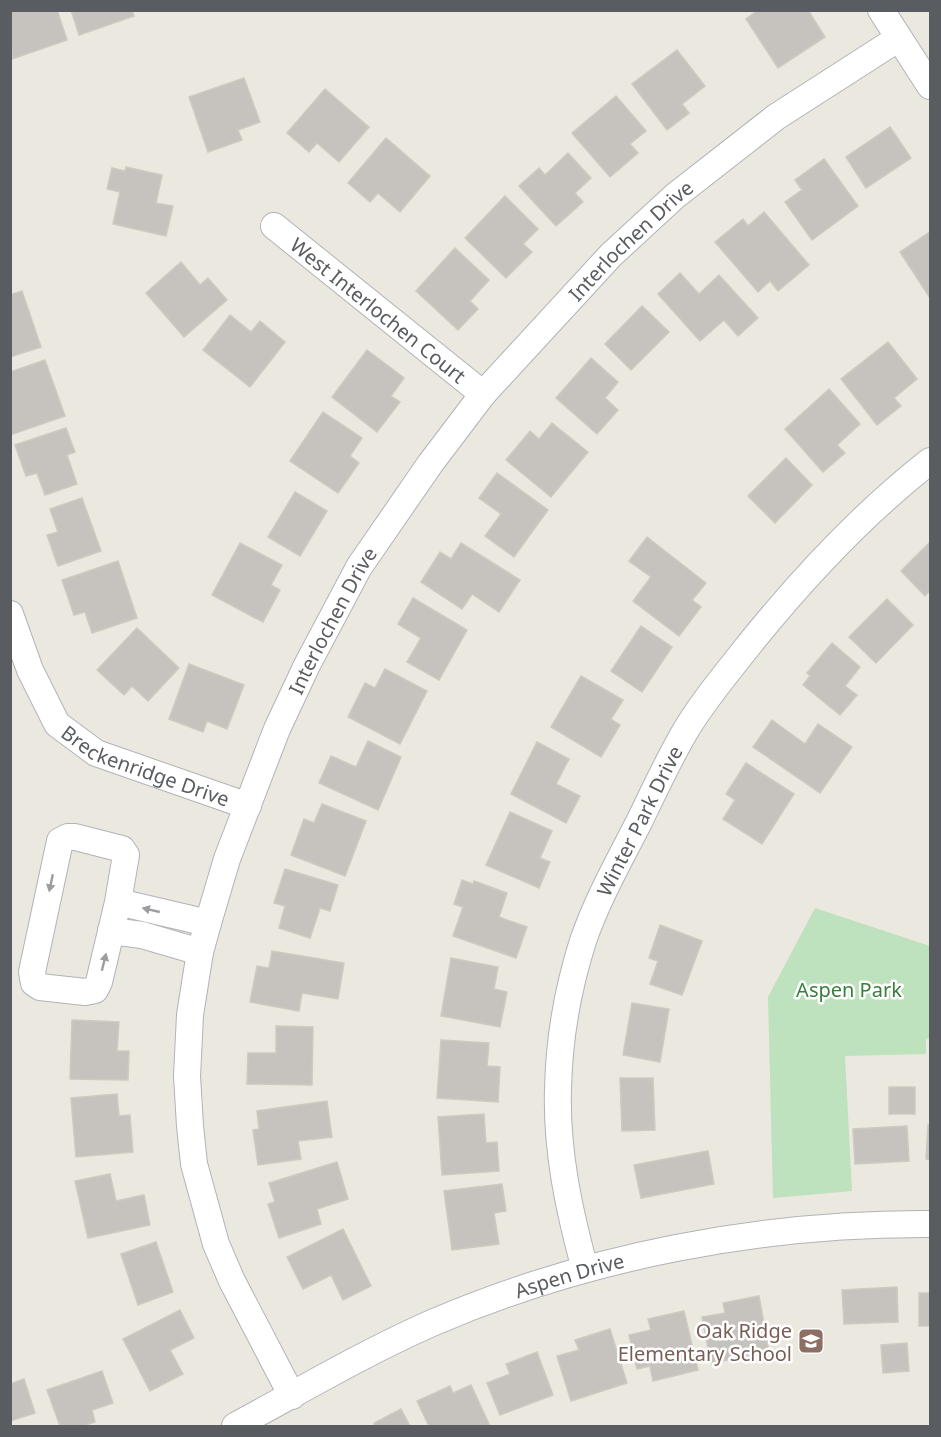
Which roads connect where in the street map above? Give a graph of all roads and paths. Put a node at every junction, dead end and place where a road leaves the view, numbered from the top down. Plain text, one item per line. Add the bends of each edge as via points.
1 (881, 10) edge
2 (899, 38) junction
3 (930, 86) edge
4 (274, 226) dead end
5 (483, 394) junction
6 (930, 461) edge
7 (10, 614) edge
8 (20, 665) edge
9 (248, 806) junction
10 (118, 902) junction
11 (208, 923) junction
12 (111, 931) junction
13 (200, 952) junction
14 (930, 1224) edge
15 (585, 1269) junction
16 (292, 1396) junction
17 (236, 1426) edge

1 - 2 street
2 - 3 street
2 - 5 street, Interlochen Drive via 776,117 675,196 610,255
4 - 5 street, West Interlochen Court
5 - 9 street, Interlochen Drive via 359,567 277,729
6 - 15 street, Winter Park Drive via 834,548 728,672 684,734 608,881 571,987 558,1089 558,1133 565,1181
7 - 8 street, Breckenridge Drive
8 - 9 street, Breckenridge Drive via 57,724 96,753
9 - 11 street, Interlochen Drive
11 -> 10 street
10 - 12 street
10 -> 12 street via 126,855 122,849 75,837 60,841 32,972 34,983 40,987 95,990
11 - 13 street, Interlochen Drive
12 - 13 street via 142,935
13 - 16 street, Interlochen Drive via 190,1015 188,1076 194,1164 216,1244
14 - 15 street, Aspen Drive via 822,1227 759,1235
15 - 16 street, Aspen Drive via 430,1324
16 - 17 street, Aspen Drive

